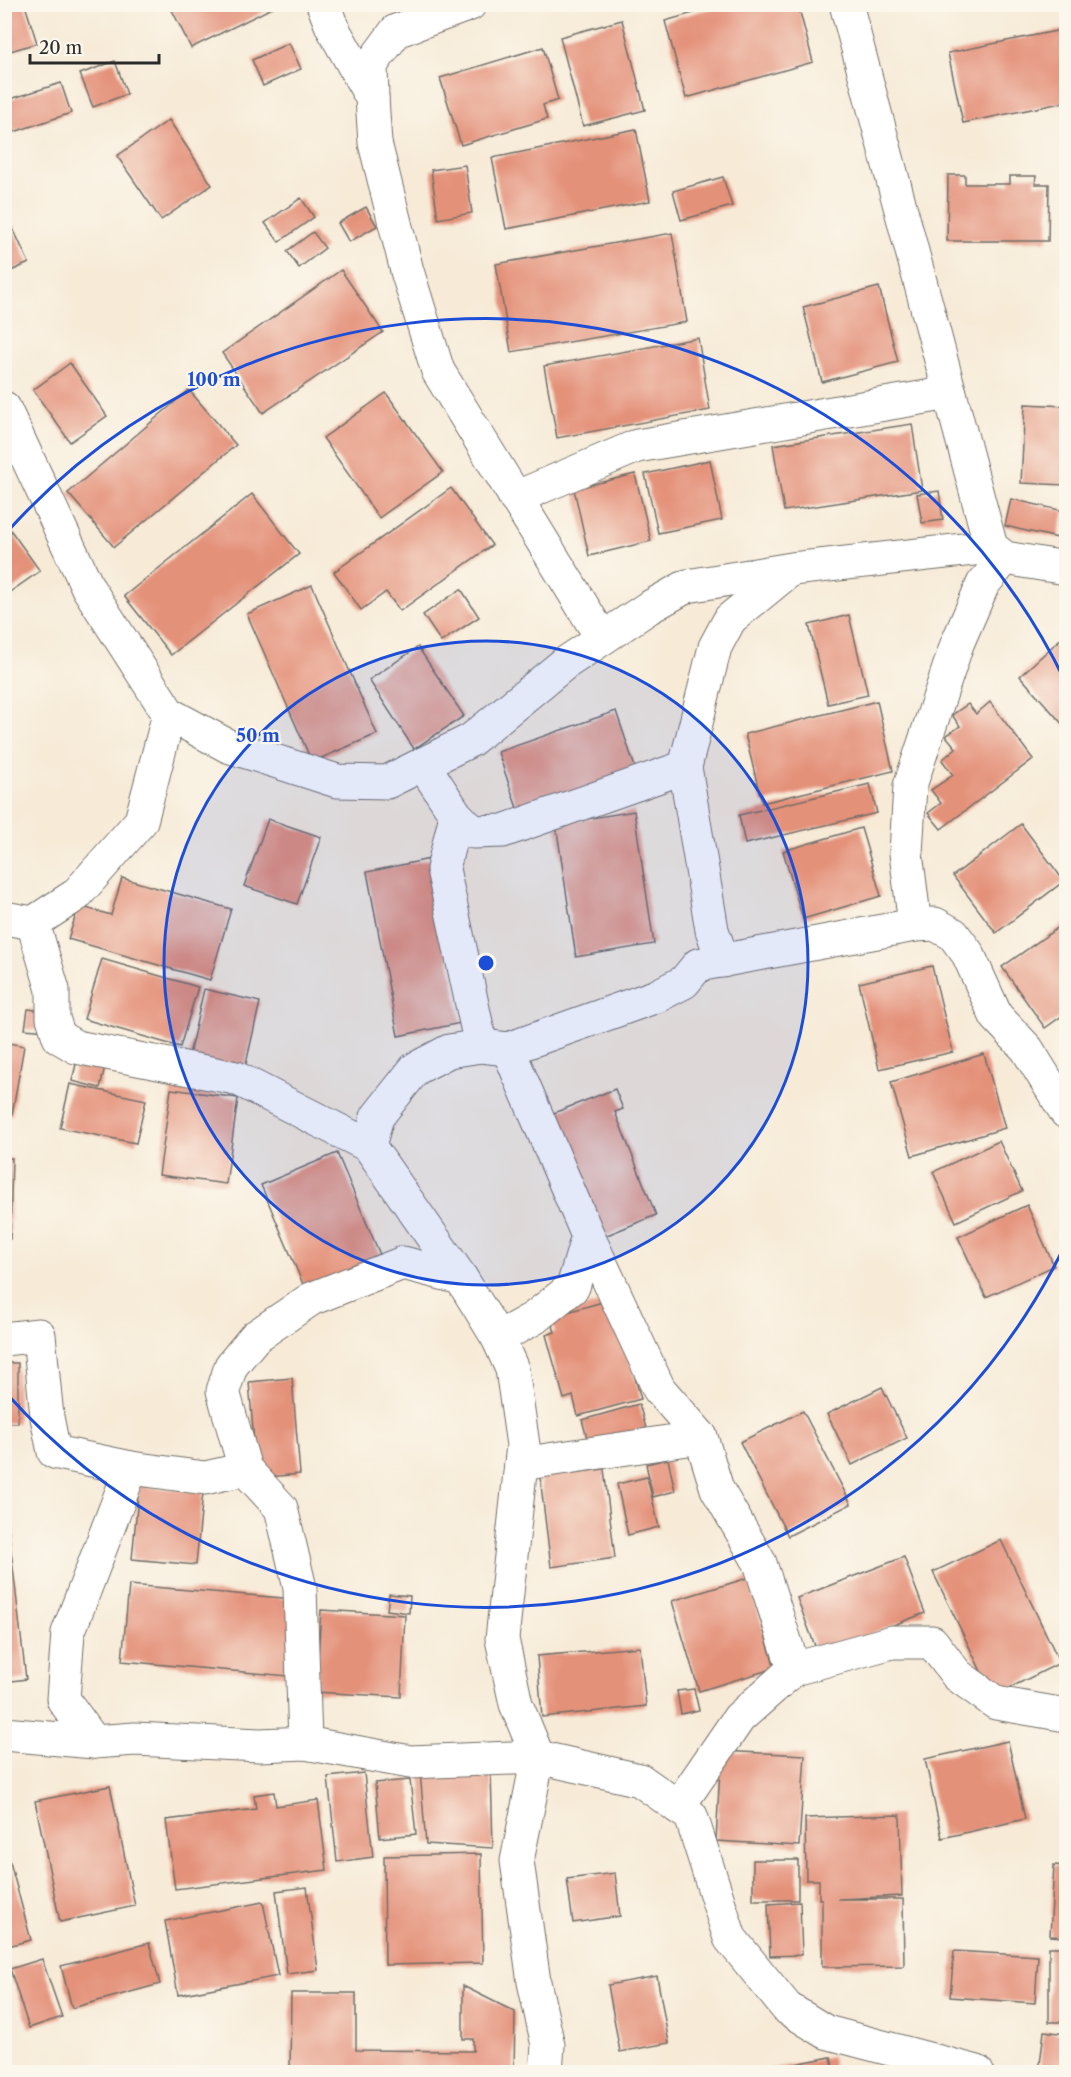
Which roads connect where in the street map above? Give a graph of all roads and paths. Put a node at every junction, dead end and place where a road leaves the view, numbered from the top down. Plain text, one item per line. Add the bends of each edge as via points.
1 (323, 4) edge
2 (470, 4) edge
3 (846, 4) edge
4 (372, 98) junction
5 (950, 393) junction
6 (4, 408) edge
7 (515, 498) junction
8 (998, 553) junction
9 (1066, 568) edge
10 (792, 569) junction
11 (602, 638) junction
12 (169, 714) junction
13 (423, 764) junction
14 (685, 767) junction
15 (456, 815) junction
16 (19, 920) edge
17 (915, 925) junction
18 (723, 961) junction
19 (494, 1047) junction
20 (1066, 1112) edge
21 (369, 1146) junction
22 (588, 1236) junction
23 (461, 1278) junction
24 (498, 1338) junction
25 (4, 1339) edge
26 (701, 1437) junction
27 (521, 1464) junction
28 (131, 1468) junction
29 (245, 1469) junction
30 (794, 1669) junction
31 (1066, 1715) edge
32 (4, 1734) edge
33 (94, 1742) junction
34 (305, 1743) junction
35 (538, 1757) junction
36 (678, 1807) junction
37 (546, 2073) edge
38 (977, 2073) edge

1 - 4 street
2 - 4 street via 396,31 371,65
3 - 5 street
4 - 7 street via 375,143 407,271 438,370
5 - 7 street via 637,446
5 - 8 street
6 - 12 street via 88,588
7 - 11 street
8 - 9 street
8 - 10 street
8 - 17 street via 957,644 910,786 906,853
10 - 11 street via 687,586
10 - 14 street via 730,619 715,647
11 - 13 street via 471,740
12 - 13 street via 228,746 337,781 387,782
12 - 16 street via 141,821 76,896
13 - 15 street
14 - 15 street via 503,831 473,832
14 - 18 street via 712,930
15 - 19 street via 443,869
16 - 21 street via 53,990 53,1018 59,1036 76,1047 236,1078
17 - 18 street
17 - 20 street via 935,924 953,934 968,954 996,1016 1027,1049
18 - 19 street via 698,965 684,982 657,996
19 - 21 street via 450,1051 415,1070 377,1118
19 - 22 street
21 - 23 street
22 - 24 street via 573,1287 534,1318
22 - 26 street via 659,1389
23 - 24 street
23 - 29 street via 403,1263 311,1299 255,1337 231,1366 224,1391
24 - 27 street via 512,1369 523,1445
25 - 28 street via 39,1335 54,1452
26 - 27 street
26 - 30 street via 717,1489 760,1563
27 - 35 street via 502,1639 516,1704
28 - 29 street via 205,1478
28 - 33 street via 68,1633 63,1699
29 - 34 street via 281,1508 300,1588
30 - 31 street via 892,1642 932,1642 957,1675 996,1703
30 - 36 street via 739,1718
32 - 33 street
33 - 34 street via 135,1739 260,1745
34 - 35 street via 410,1762
35 - 36 street via 640,1780
35 - 37 street via 517,1861 534,1982 548,2045
36 - 38 street via 691,1816 730,1938 787,2008 826,2032

